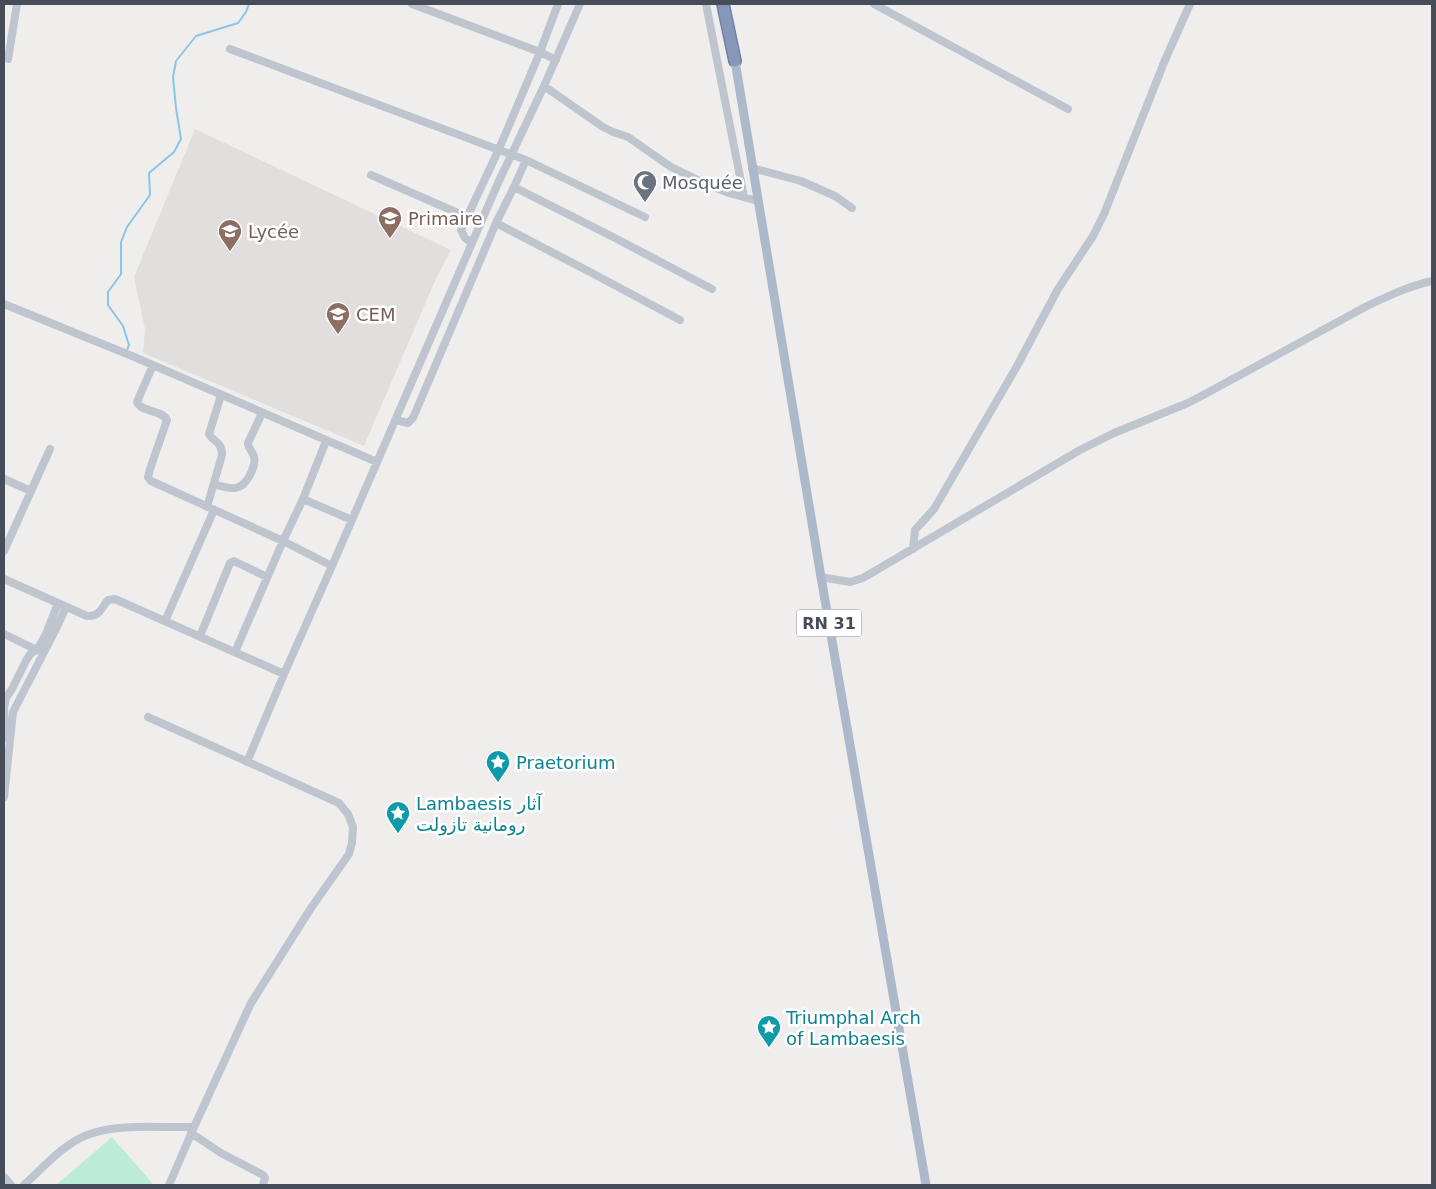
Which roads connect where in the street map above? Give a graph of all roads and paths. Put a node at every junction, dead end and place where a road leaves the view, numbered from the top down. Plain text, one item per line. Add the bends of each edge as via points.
1 (18, 4) edge
2 (412, 4) edge
3 (558, 4) edge
4 (580, 4) edge
5 (706, 4) edge
6 (724, 4) edge
7 (874, 4) edge
8 (1190, 4) edge
9 (230, 48) dead end
10 (540, 52) junction
11 (8, 59) dead end
12 (556, 60) junction
13 (735, 61) joint
14 (544, 86) junction
15 (1068, 109) dead end
16 (499, 149) junction
17 (512, 154) junction
18 (526, 160) junction
19 (752, 168) junction
20 (371, 176) dead end
21 (514, 188) junction
22 (744, 197) junction
23 (758, 201) junction
24 (852, 208) dead end
25 (467, 217) junction
26 (645, 217) dead end
27 (496, 223) junction
28 (472, 243) junction
29 (1432, 281) edge
30 (712, 289) dead end
31 (4, 304) edge
32 (680, 320) dead end
33 (153, 365) junction
34 (221, 395) junction
35 (262, 412) junction
36 (396, 420) junction
37 (326, 441) junction
38 (50, 449) dead end
39 (377, 462) junction
40 (4, 479) edge
41 (214, 484) junction
42 (31, 491) junction
43 (303, 500) junction
44 (211, 509) junction
45 (352, 520) junction
46 (7, 535) edge
47 (283, 541) junction
48 (913, 548) junction
49 (4, 551) edge
50 (332, 566) junction
51 (267, 577) junction
52 (821, 578) junction
53 (4, 579) edge
54 (62, 605) junction
55 (165, 621) junction
56 (4, 634) edge
57 (200, 636) junction
58 (37, 650) junction
59 (235, 652) junction
60 (284, 674) junction
61 (5, 697) edge
62 (148, 718) dead end
63 (4, 732) edge
64 (4, 757) edge
65 (247, 762) junction
66 (4, 797) edge
67 (193, 1130) junction
68 (4, 1177) edge
69 (11, 1185) edge
70 (24, 1185) edge
71 (169, 1185) edge
72 (263, 1185) edge
73 (926, 1185) edge

1 - 11 street
2 - 10 street
3 - 10 street
4 - 12 street
5 - 22 street
6 - 13 highway, RN 31
7 - 15 street
8 - 48 street via 1093,236 1058,289 934,509 915,530
9 - 16 street
10 - 12 street
10 - 16 street
12 - 14 street
13 - 19 main road, RN 31
14 - 17 street
14 - 22 street via 603,127 628,137 671,167
16 - 17 street
16 - 25 street
17 - 18 street
17 - 28 street
18 - 21 street
18 - 26 street
19 - 23 main road, RN 31
19 - 24 street via 808,184
20 - 25 street
21 - 27 street
21 - 30 street
22 - 23 street
23 - 52 main road, RN 31
25 - 28 street via 461,230
27 - 32 street
27 - 36 street via 414,418 408,422
28 - 36 street
29 - 48 street via 1380,300 1201,396 1094,442
31 - 33 street
33 - 34 street
33 - 44 street via 137,404 167,420 149,480
34 - 35 street
34 - 41 street via 209,432 222,449
35 - 37 street
35 - 41 street via 248,443 255,460 247,482 232,489
36 - 39 street
37 - 39 street
37 - 43 street
38 - 42 street
39 - 45 street
40 - 42 street
41 - 44 street
42 - 46 street
43 - 45 street
43 - 47 street
44 - 47 street
44 - 55 street
45 - 50 street
46 - 49 street
47 - 50 street
47 - 51 street
48 - 52 street via 856,581
50 - 60 street
51 - 57 street via 234,561 230,563
51 - 59 street
52 - 73 main road, RN 31
53 - 54 street
54 - 55 street via 91,616 99,613 113,598
54 - 58 street
54 - 66 street via 52,637 13,712
55 - 57 street
56 - 58 street
57 - 59 street
58 - 61 street via 31,653
59 - 60 street
60 - 65 street
61 - 63 street
62 - 65 street
63 - 64 street
65 - 67 street via 339,804 353,827 352,843 349,854 251,1003
67 - 70 street via 118,1128 86,1136 61,1151
67 - 71 street
67 - 72 street via 211,1147 264,1177
68 - 69 street

